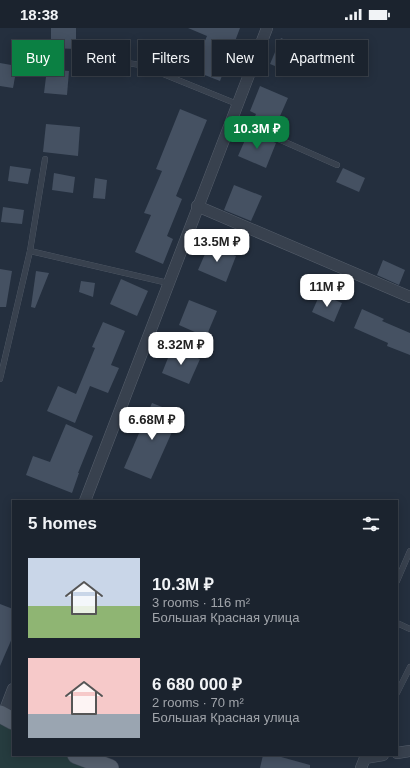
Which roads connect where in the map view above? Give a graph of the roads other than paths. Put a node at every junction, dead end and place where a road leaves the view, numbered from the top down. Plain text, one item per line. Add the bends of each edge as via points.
1 (266, 28) edge
2 (130, 63) edge
3 (237, 104) junction
4 (232, 118) junction
5 (45, 160) dead end
6 (337, 165) dead end
7 (197, 206) junction
8 (30, 251) junction
9 (168, 283) junction
10 (410, 297) edge
11 (0, 379) edge
12 (85, 500) edge
13 (410, 551) edge
14 (398, 579) edge
15 (398, 623) edge
16 (410, 629) edge
17 (410, 667) edge
18 (398, 691) edge
19 (12, 692) edge
20 (5, 717) edge
21 (410, 751) edge
22 (398, 753) edge
23 (79, 756) edge
24 (379, 756) edge
25 (364, 760) edge
26 (110, 768) edge

1 - 3 street
2 - 3 lane via 141,65
3 - 4 street
4 - 6 lane
4 - 7 street
5 - 8 lane
7 - 9 street
7 - 10 street
8 - 9 lane
8 - 11 lane
9 - 12 street
13 - 14 lane
15 - 16 lane
17 - 18 lane
19 - 20 street
21 - 22 street
23 - 26 main road
24 - 25 street

